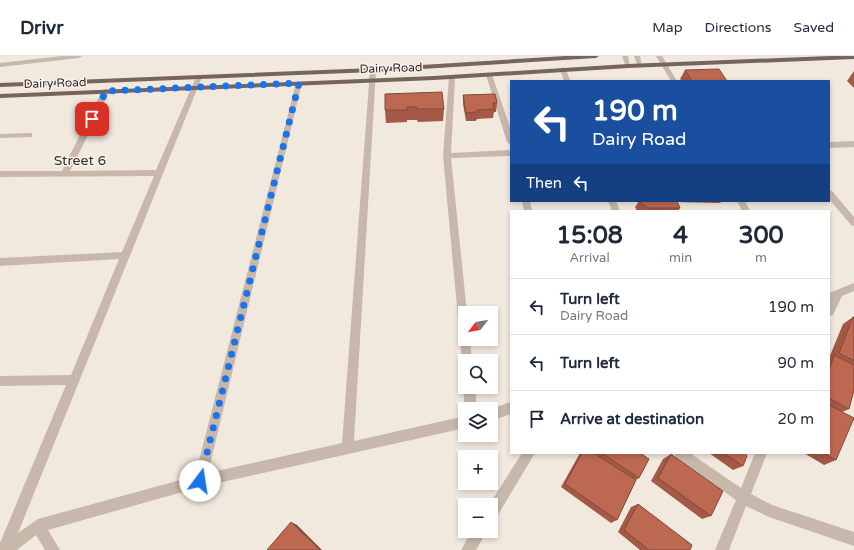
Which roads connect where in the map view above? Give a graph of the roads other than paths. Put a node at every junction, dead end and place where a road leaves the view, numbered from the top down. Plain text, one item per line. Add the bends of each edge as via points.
1 (79, 56) edge
2 (596, 56) edge
3 (625, 56) edge
4 (637, 56) edge
5 (659, 56) edge
6 (854, 57) edge
7 (0, 65) edge
8 (665, 65) junction
9 (628, 66) junction
10 (640, 66) junction
11 (563, 69) junction
12 (373, 70) junction
13 (489, 75) junction
14 (452, 76) junction
15 (199, 78) junction
16 (373, 80) junction
17 (568, 80) edge
18 (673, 80) edge
19 (299, 83) junction
20 (0, 85) edge
21 (194, 88) junction
22 (106, 91) junction
23 (0, 96) edge
24 (29, 135) dead end
25 (0, 136) edge
26 (510, 139) edge
27 (854, 144) edge
28 (830, 145) edge
29 (510, 153) edge
30 (447, 156) junction
31 (66, 173) junction
32 (159, 173) junction
33 (0, 174) edge
34 (830, 194) edge
35 (854, 223) edge
36 (126, 256) junction
37 (0, 262) edge
38 (854, 287) edge
39 (833, 296) edge
40 (830, 308) edge
41 (466, 354) edge
42 (75, 380) junction
43 (0, 381) edge
44 (510, 408) edge
45 (498, 412) edge
46 (458, 424) edge
47 (348, 448) junction
48 (528, 454) edge
49 (681, 454) edge
50 (761, 454) edge
51 (200, 481) junction
52 (743, 497) junction
53 (498, 502) edge
54 (38, 526) junction
55 (476, 538) edge
56 (854, 538) edge
57 (5, 550) edge
58 (53, 550) edge
59 (468, 550) edge
60 (722, 550) edge

1 - 7 street
2 - 12 main road, Dairy Road
3 - 9 street
4 - 10 street
5 - 8 street
6 - 8 main road, Dairy Road
8 - 10 main road, Dairy Road
8 - 18 street
9 - 10 main road, Dairy Road
9 - 11 main road, Dairy Road
11 - 13 main road, Dairy Road
11 - 17 street
12 - 15 main road, Dairy Road
12 - 16 street
13 - 14 main road, Dairy Road
13 - 26 street
14 - 16 main road, Dairy Road
14 - 30 street
15 - 20 main road, Dairy Road
15 - 21 street
16 - 19 main road, Dairy Road
16 - 47 street
19 - 21 main road, Dairy Road
19 - 51 street
21 - 22 main road, Dairy Road
21 - 32 street
22 - 23 main road, Dairy Road
22 - 31 street
24 - 25 street
27 - 28 street
29 - 30 street
30 - 41 street
31 - 32 street, Street 6
31 - 33 street, Street 6
32 - 36 street
34 - 35 street
36 - 37 street
36 - 42 street
38 - 39 street
39 - 40 street
42 - 43 street
42 - 57 street
44 - 45 street
46 - 47 street
47 - 51 street
48 - 53 street
49 - 52 street
50 - 52 street
51 - 54 street
52 - 56 street via 769,511
52 - 60 street
54 - 57 street
54 - 58 street
55 - 59 street

